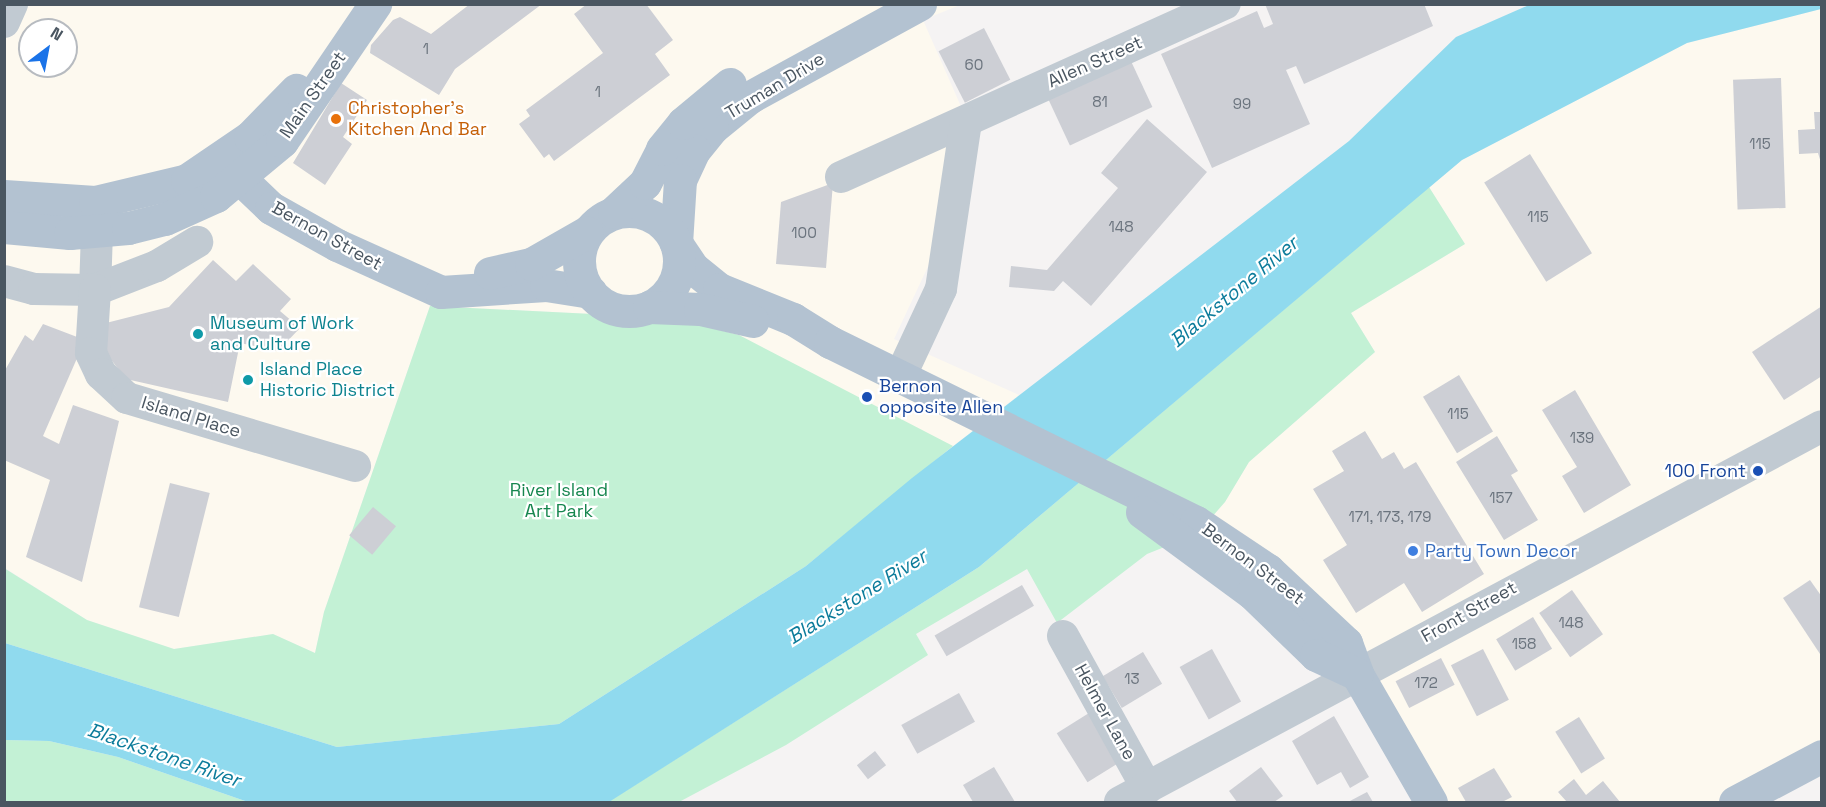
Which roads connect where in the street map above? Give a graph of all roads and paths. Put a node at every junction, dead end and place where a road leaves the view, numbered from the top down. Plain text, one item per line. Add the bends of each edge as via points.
1 (12, 4) edge
2 (887, 4) edge
3 (920, 4) edge
4 (1225, 4) edge
5 (368, 5) edge
6 (4, 22) edge
7 (966, 122) junction
8 (231, 170) junction
9 (841, 177) dead end
10 (4, 196) edge
11 (614, 212) junction
12 (4, 227) edge
13 (97, 231) junction
14 (587, 232) junction
15 (197, 243) dead end
16 (676, 243) junction
17 (413, 279) junction
18 (4, 281) edge
19 (95, 290) junction
20 (590, 292) junction
21 (649, 307) junction
22 (830, 342) junction
23 (900, 377) junction
24 (1821, 426) edge
25 (355, 466) dead end
26 (1063, 636) dead end
27 (1357, 674) junction
28 (1821, 756) edge
29 (1147, 788) junction
30 (1120, 802) edge
31 (1431, 802) edge
32 (1735, 802) edge

1 - 6 street
2 - 11 main road, Truman Drive via 733,82 683,123 662,150 645,183
3 - 16 main road, Truman Drive via 750,97 712,128 694,150 680,180
4 - 7 street, Allen Street
5 - 8 main road, Main Street
7 - 9 street, Allen Street
7 - 23 street via 940,289
8 - 10 main road via 128,197 72,202
8 - 13 main road via 216,196 165,219
8 - 17 main road, Bernon Street via 280,213
11 - 14 main road
11 - 16 main road via 653,217
12 - 13 main road
13 - 19 street, Island Place
14 - 17 main road via 531,264 483,274
14 - 20 main road via 578,258
15 - 19 street via 157,266
16 - 21 main road via 679,256 674,282
16 - 22 main road, Bernon Street via 710,283 793,319
17 - 20 main road, Bernon Street via 441,292 546,285
18 - 19 street via 34,289
19 - 25 street, Island Place via 91,353 102,374 127,398
20 - 21 main road via 616,309
21 - 22 main road, Bernon Street via 722,312
22 - 23 main road, Bernon Street
23 - 27 main road, Bernon Street via 1088,471 1191,534 1316,655
24 - 27 street, Front Street
26 - 29 street, Helmer Lane
27 - 29 street, Front Street
27 - 31 main road
28 - 32 main road
29 - 30 street, Front Street

